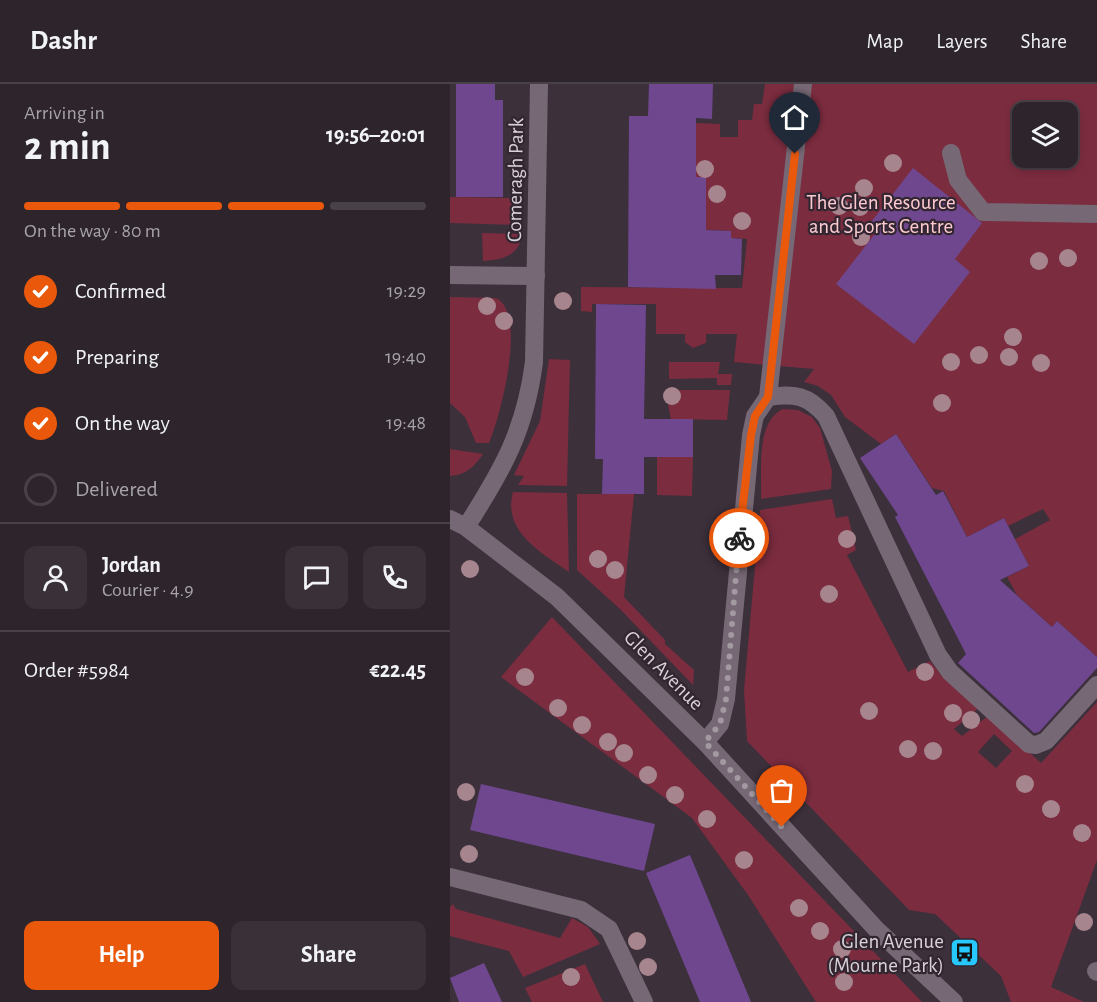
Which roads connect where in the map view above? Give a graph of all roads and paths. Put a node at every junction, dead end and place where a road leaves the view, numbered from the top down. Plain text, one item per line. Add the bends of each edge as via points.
1 (539, 84) edge
2 (803, 84) edge
3 (951, 153) dead end
4 (1097, 214) edge
5 (450, 275) edge
6 (536, 276) junction
7 (768, 397) junction
8 (450, 519) edge
9 (466, 527) junction
10 (1097, 685) edge
11 (705, 742) junction
12 (450, 877) edge
13 (645, 1002) edge
14 (954, 1002) edge

1 - 6 street, Comeragh Park
2 - 7 street
3 - 4 street via 958,180 983,212
5 - 6 street
6 - 9 street, Comeragh Park via 529,401 507,457
7 - 10 street via 804,396 826,416 938,655 950,672 1029,744 1046,741
7 - 11 street via 755,416 751,435 726,699 720,724
8 - 9 street, Glen Avenue
9 - 11 street, Glen Avenue via 557,597
11 - 14 street, Glen Avenue via 876,929
12 - 13 street via 580,910 609,929

